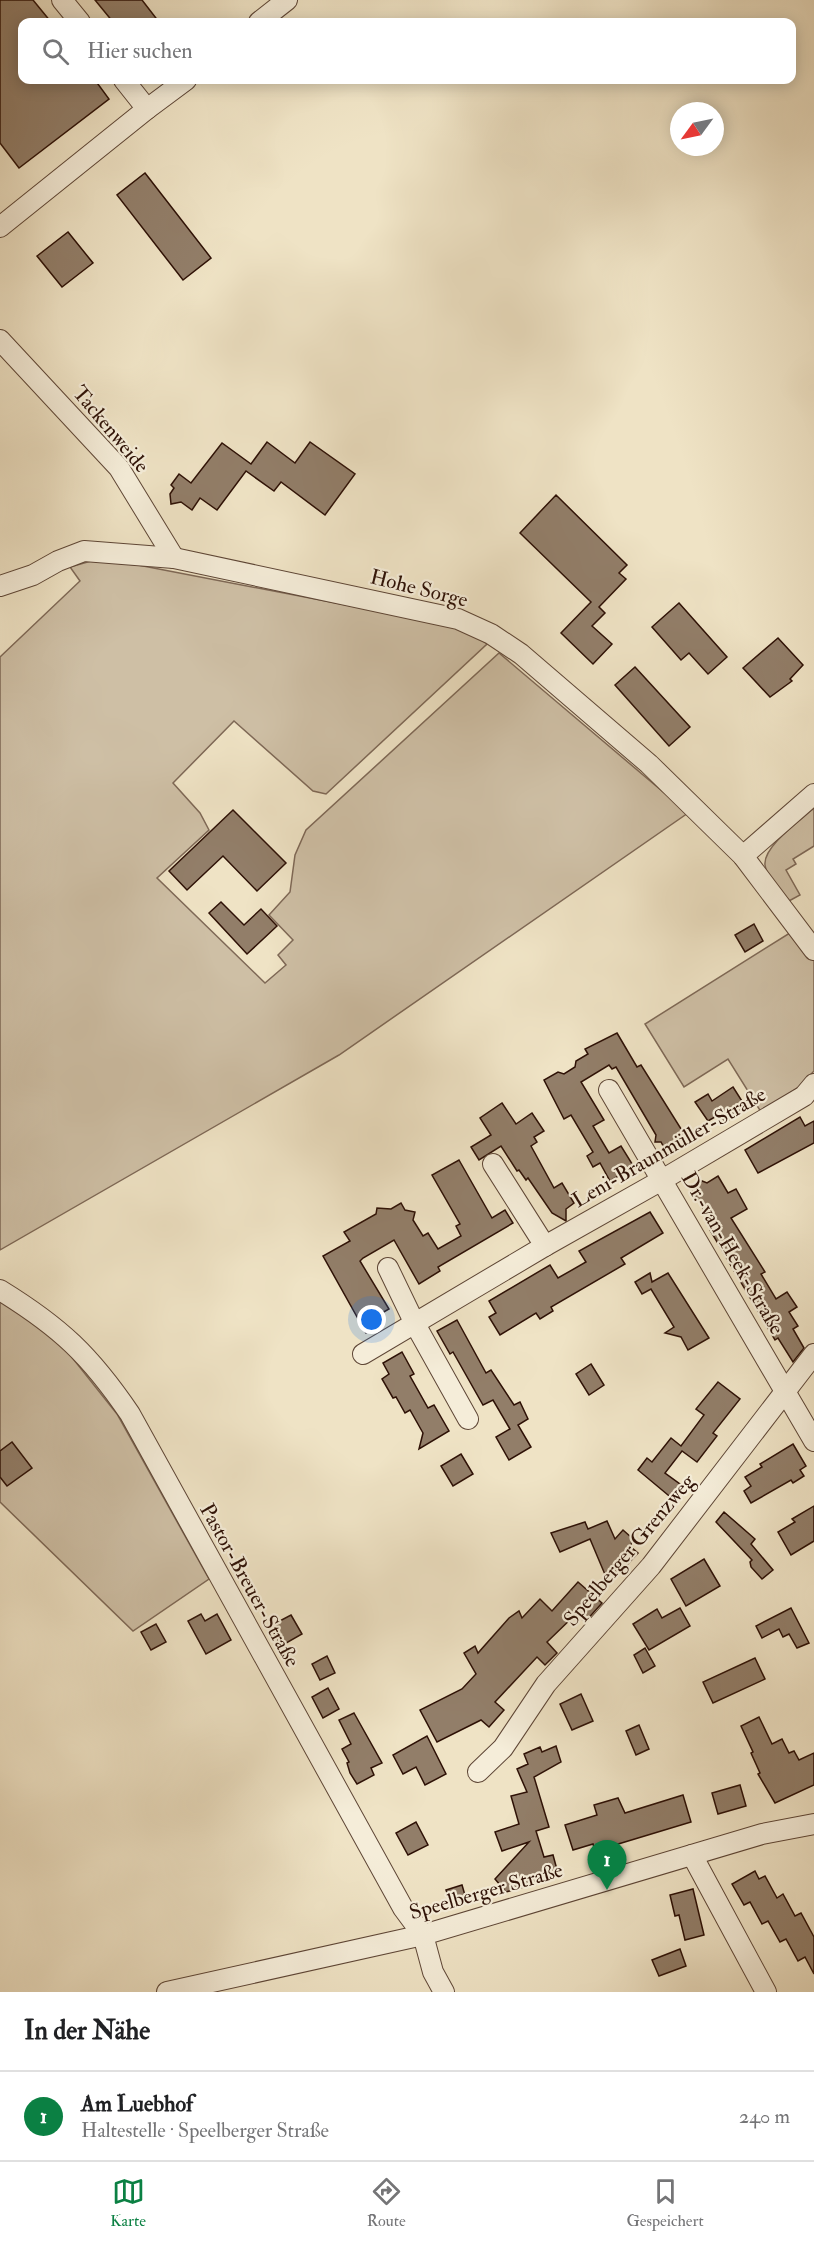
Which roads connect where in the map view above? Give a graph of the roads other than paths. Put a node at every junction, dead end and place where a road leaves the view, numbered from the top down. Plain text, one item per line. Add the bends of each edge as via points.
1 (62, 0) edge
2 (287, 0) edge
3 (77, 18) edge
4 (264, 18) edge
5 (127, 84) edge
6 (181, 84) edge
7 (147, 109) junction
8 (0, 227) edge
9 (0, 340) edge
10 (174, 558) junction
11 (0, 586) edge
12 (814, 794) edge
13 (743, 856) junction
14 (814, 950) edge
15 (814, 1084) edge
16 (609, 1090) dead end
17 (493, 1164) dead end
18 (662, 1180) junction
19 (545, 1246) junction
20 (388, 1268) dead end
21 (0, 1290) edge
22 (415, 1324) junction
23 (363, 1354) dead end
24 (814, 1354) edge
25 (786, 1393) junction
26 (468, 1419) dead end
27 (814, 1441) edge
28 (478, 1772) dead end
29 (814, 1824) edge
30 (692, 1855) junction
31 (423, 1935) junction
32 (168, 1992) edge
33 (444, 1992) edge
34 (766, 1992) edge

1 - 3 street
2 - 4 street
5 - 7 street
6 - 7 street
7 - 8 street
9 - 10 street, Tackenweide via 119,468
10 - 11 street, Hohe Sorge via 84,551
10 - 13 street, Hohe Sorge via 458,619 491,633 648,764
12 - 13 street
13 - 14 street, Hohe Sorge
15 - 18 street, Leni-Braunmüller-Straße via 804,1096
16 - 18 street, Dr.-van-Heek-Straße
17 - 19 street
18 - 19 street, Leni-Braunmüller-Straße
18 - 25 street, Dr.-van-Heek-Straße
19 - 22 street, Leni-Braunmüller-Straße
20 - 22 street
21 - 31 street, Pastor-Breuer-Straße via 65,1334 102,1373 130,1414 397,1898
22 - 23 street, Leni-Braunmüller-Straße
22 - 26 street
24 - 25 street, Speelberger Grenzweg
25 - 27 street, Dr.-van-Heek-Straße
25 - 28 street, Speelberger Grenzweg via 651,1566 546,1684 502,1748
29 - 30 street, Speelberger Straße via 762,1834
30 - 31 street, Speelberger Straße
30 - 34 street
31 - 32 street, Speelberger Straße
31 - 33 street, Pastor-Breuer-Straße via 433,1972

